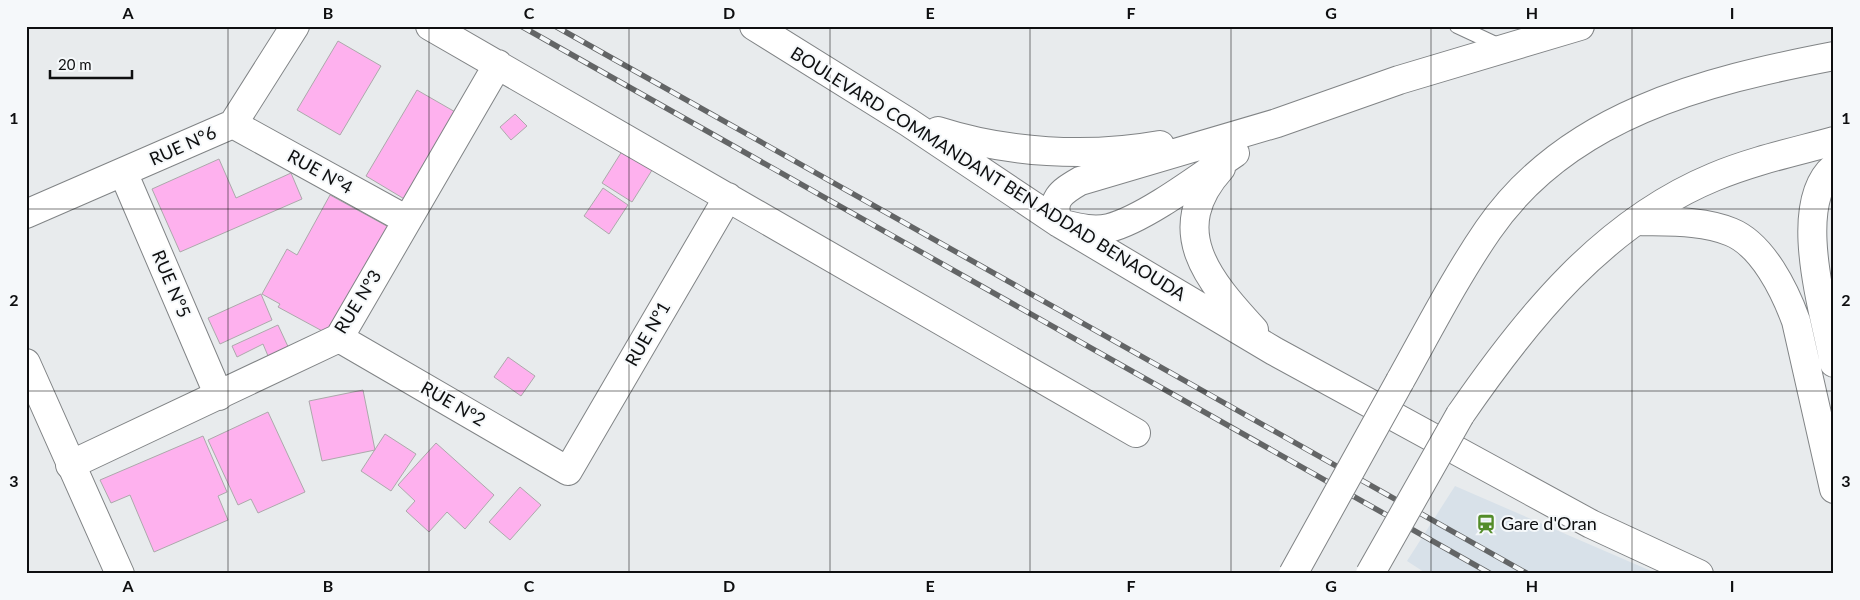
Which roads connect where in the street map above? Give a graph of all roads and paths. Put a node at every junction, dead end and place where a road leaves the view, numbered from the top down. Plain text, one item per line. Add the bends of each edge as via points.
1 (295, 26) edge
2 (430, 26) edge
3 (754, 26) edge
4 (1457, 26) edge
5 (1580, 26) edge
6 (1505, 48) junction
7 (1834, 56) edge
8 (498, 64) junction
9 (908, 122) junction
10 (1276, 123) junction
11 (233, 124) junction
12 (1834, 141) edge
13 (1235, 152) junction
14 (1834, 166) edge
15 (123, 172) junction
16 (728, 196) junction
17 (26, 214) edge
18 (407, 220) junction
19 (1636, 221) junction
20 (1059, 223) junction
21 (339, 338) junction
22 (1274, 351) junction
23 (26, 363) edge
24 (1834, 363) edge
25 (220, 396) junction
26 (1828, 425) edge
27 (1136, 433) dead end
28 (70, 465) junction
29 (568, 471) joint
30 (1834, 489) edge
31 (120, 574) edge
32 (1293, 574) edge
33 (1370, 574) edge
34 (1699, 574) edge

1 - 11 street, RUE N°6
2 - 8 street
3 - 9 street, BOULEVARD COMMANDANT BEN ADDAD BENAOUDA
4 - 6 lane
5 - 6 street
6 - 10 street via 1399,80
7 - 32 street, bridge via 1747,73 1673,95 1618,118 1569,148 1525,185 1488,229 1454,285
8 - 16 street
8 - 18 street, RUE N°3
9 - 10 street via 973,142 1059,150 1154,146
9 - 20 street, BOULEVARD COMMANDANT BEN ADDAD BENAOUDA
10 - 13 street
10 - 20 street via 1080,181 1056,201 1055,214
11 - 15 street, RUE N°6
11 - 18 street, RUE N°4
12 - 19 street via 1713,178
13 - 20 street via 1127,221 1092,230
13 - 22 street via 1201,197 1194,218 1194,240 1203,265 1218,288
14 - 24 street via 1817,191 1811,220 1815,265
15 - 17 street, RUE N°6
15 - 25 street, RUE N°5
16 - 27 street
16 - 29 street, RUE N°1
18 - 21 street, RUE N°3
19 - 26 street via 1682,222 1714,227 1733,233 1751,246 1775,277 1793,312
19 - 33 street, bridge via 1600,248 1532,318 1494,366 1460,416
20 - 22 street, BOULEVARD COMMANDANT BEN ADDAD BENAOUDA
21 - 25 street, RUE N°3
21 - 29 street, RUE N°2
22 - 34 street, BOULEVARD COMMANDANT BEN ADDAD BENAOUDA via 1591,524
23 - 28 street
25 - 28 street, RUE N°3
26 - 30 street
28 - 31 street

